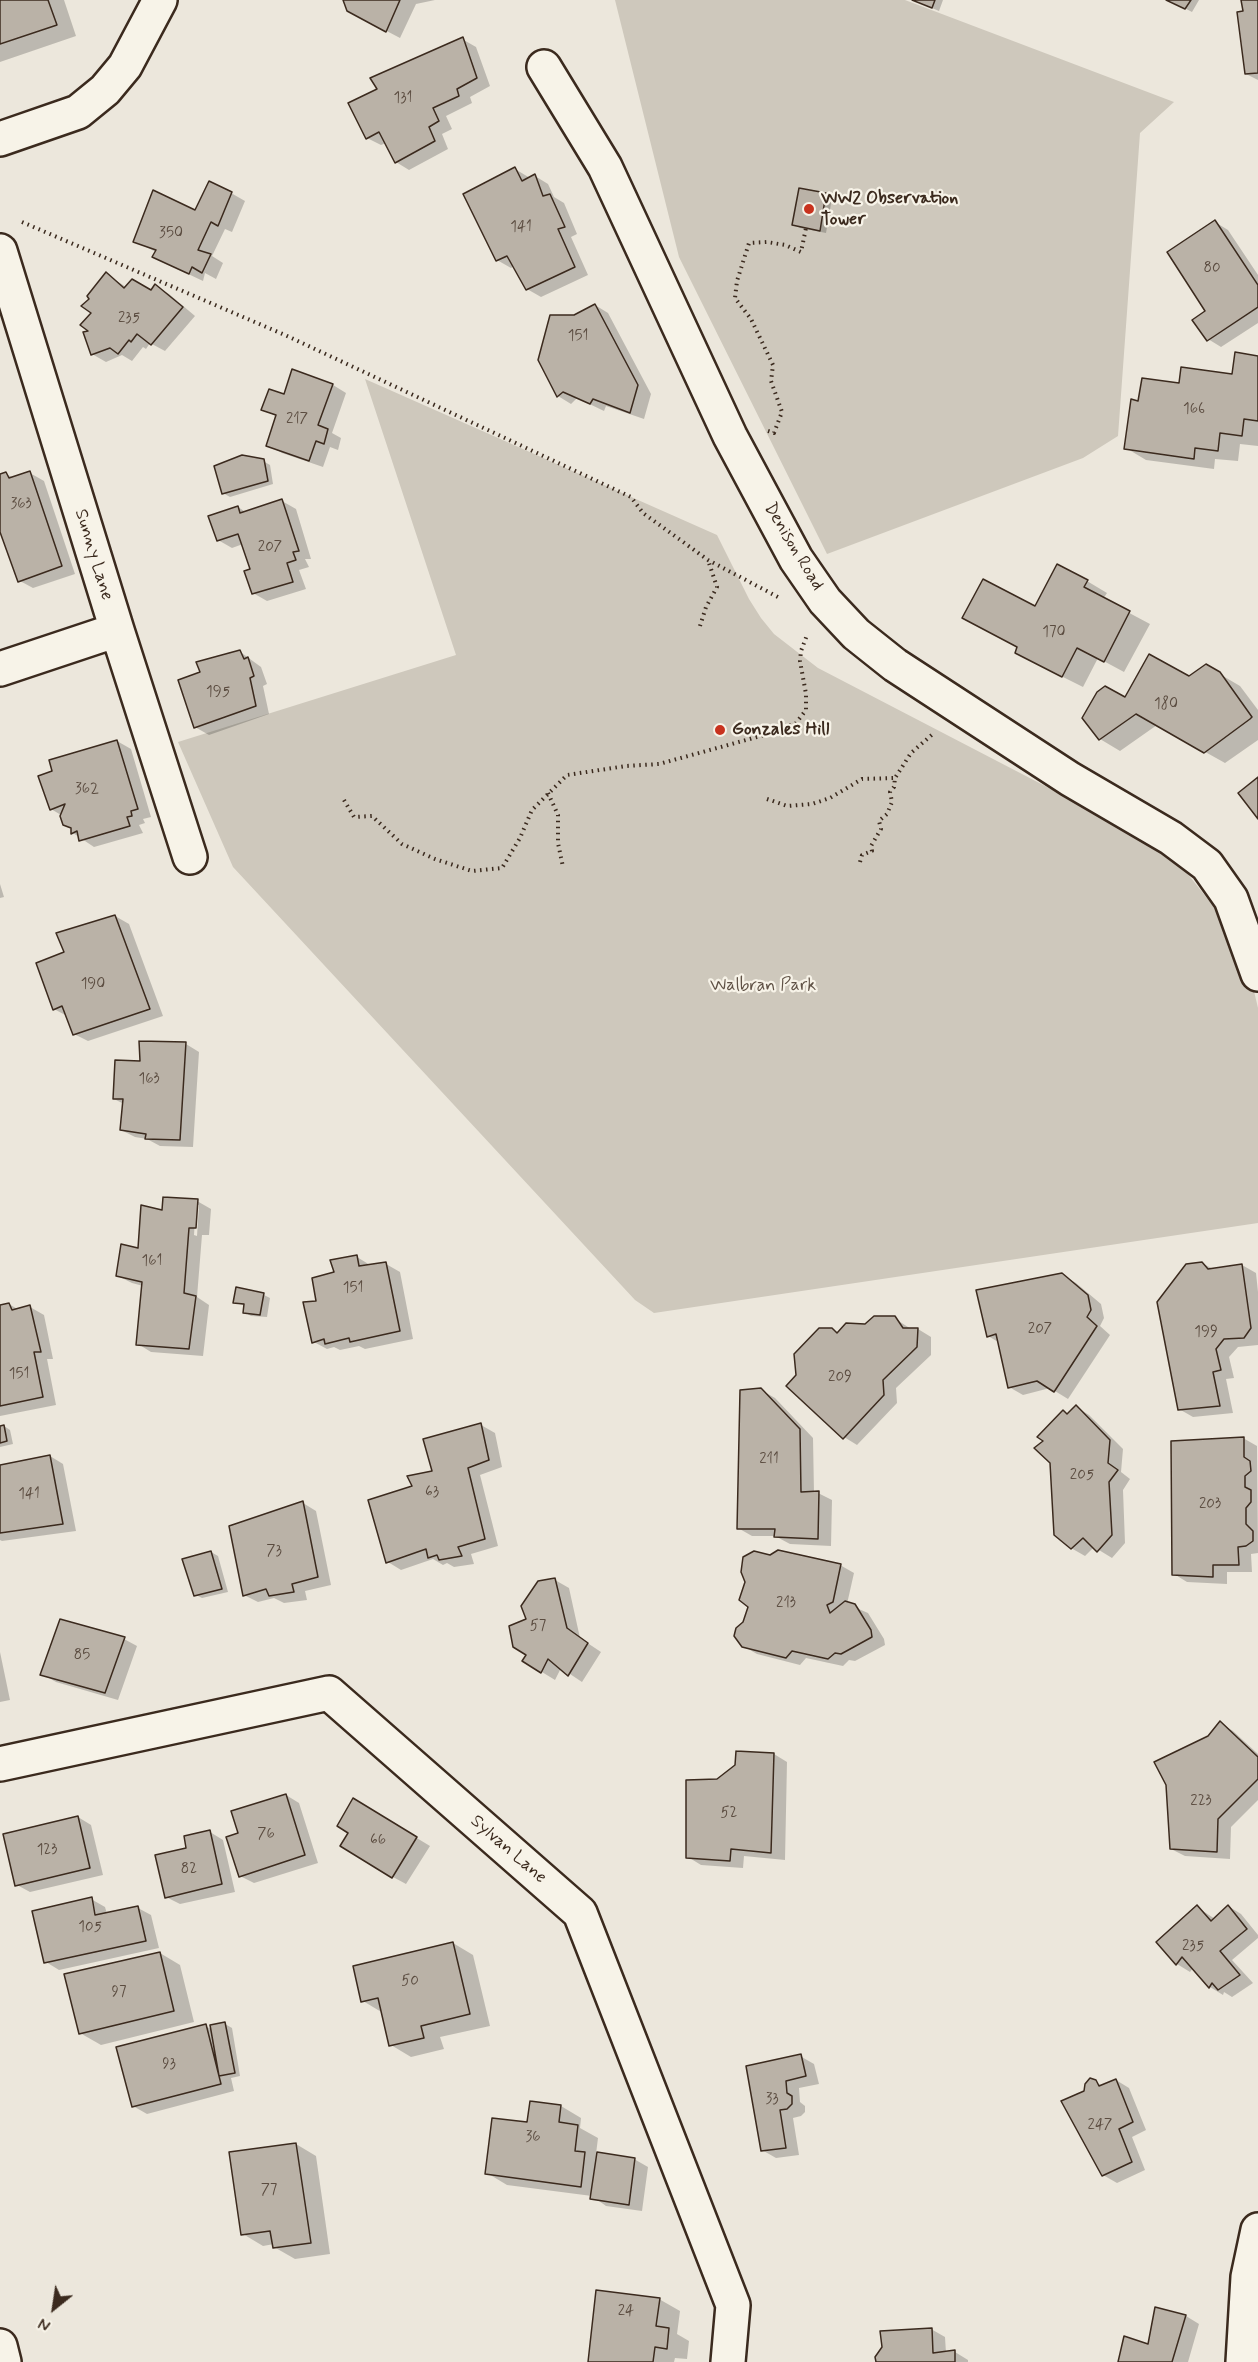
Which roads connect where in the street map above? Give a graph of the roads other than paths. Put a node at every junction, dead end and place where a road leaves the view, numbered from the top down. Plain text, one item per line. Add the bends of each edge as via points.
1 (160, 0) edge
2 (544, 67) dead end
3 (0, 139) edge
4 (0, 251) edge
5 (117, 630) junction
6 (0, 669) edge
7 (190, 857) dead end
8 (1258, 974) edge
9 (0, 1764) edge
10 (1258, 2230) edge
11 (0, 2346) edge
12 (4, 2362) edge
13 (728, 2362) edge
14 (1243, 2362) edge

1 - 3 street via 125,66 105,90 78,112
2 - 8 street, Denison Road via 605,167 730,436 796,559 825,601 856,634 896,665 1070,779 1171,838 1207,865 1232,899
4 - 5 street, Sunny Lane
5 - 6 street
5 - 7 street, Sunny Lane
9 - 13 street, Sylvan Lane via 330,1693 580,1913 733,2305
10 - 14 street via 1248,2277
11 - 12 street

